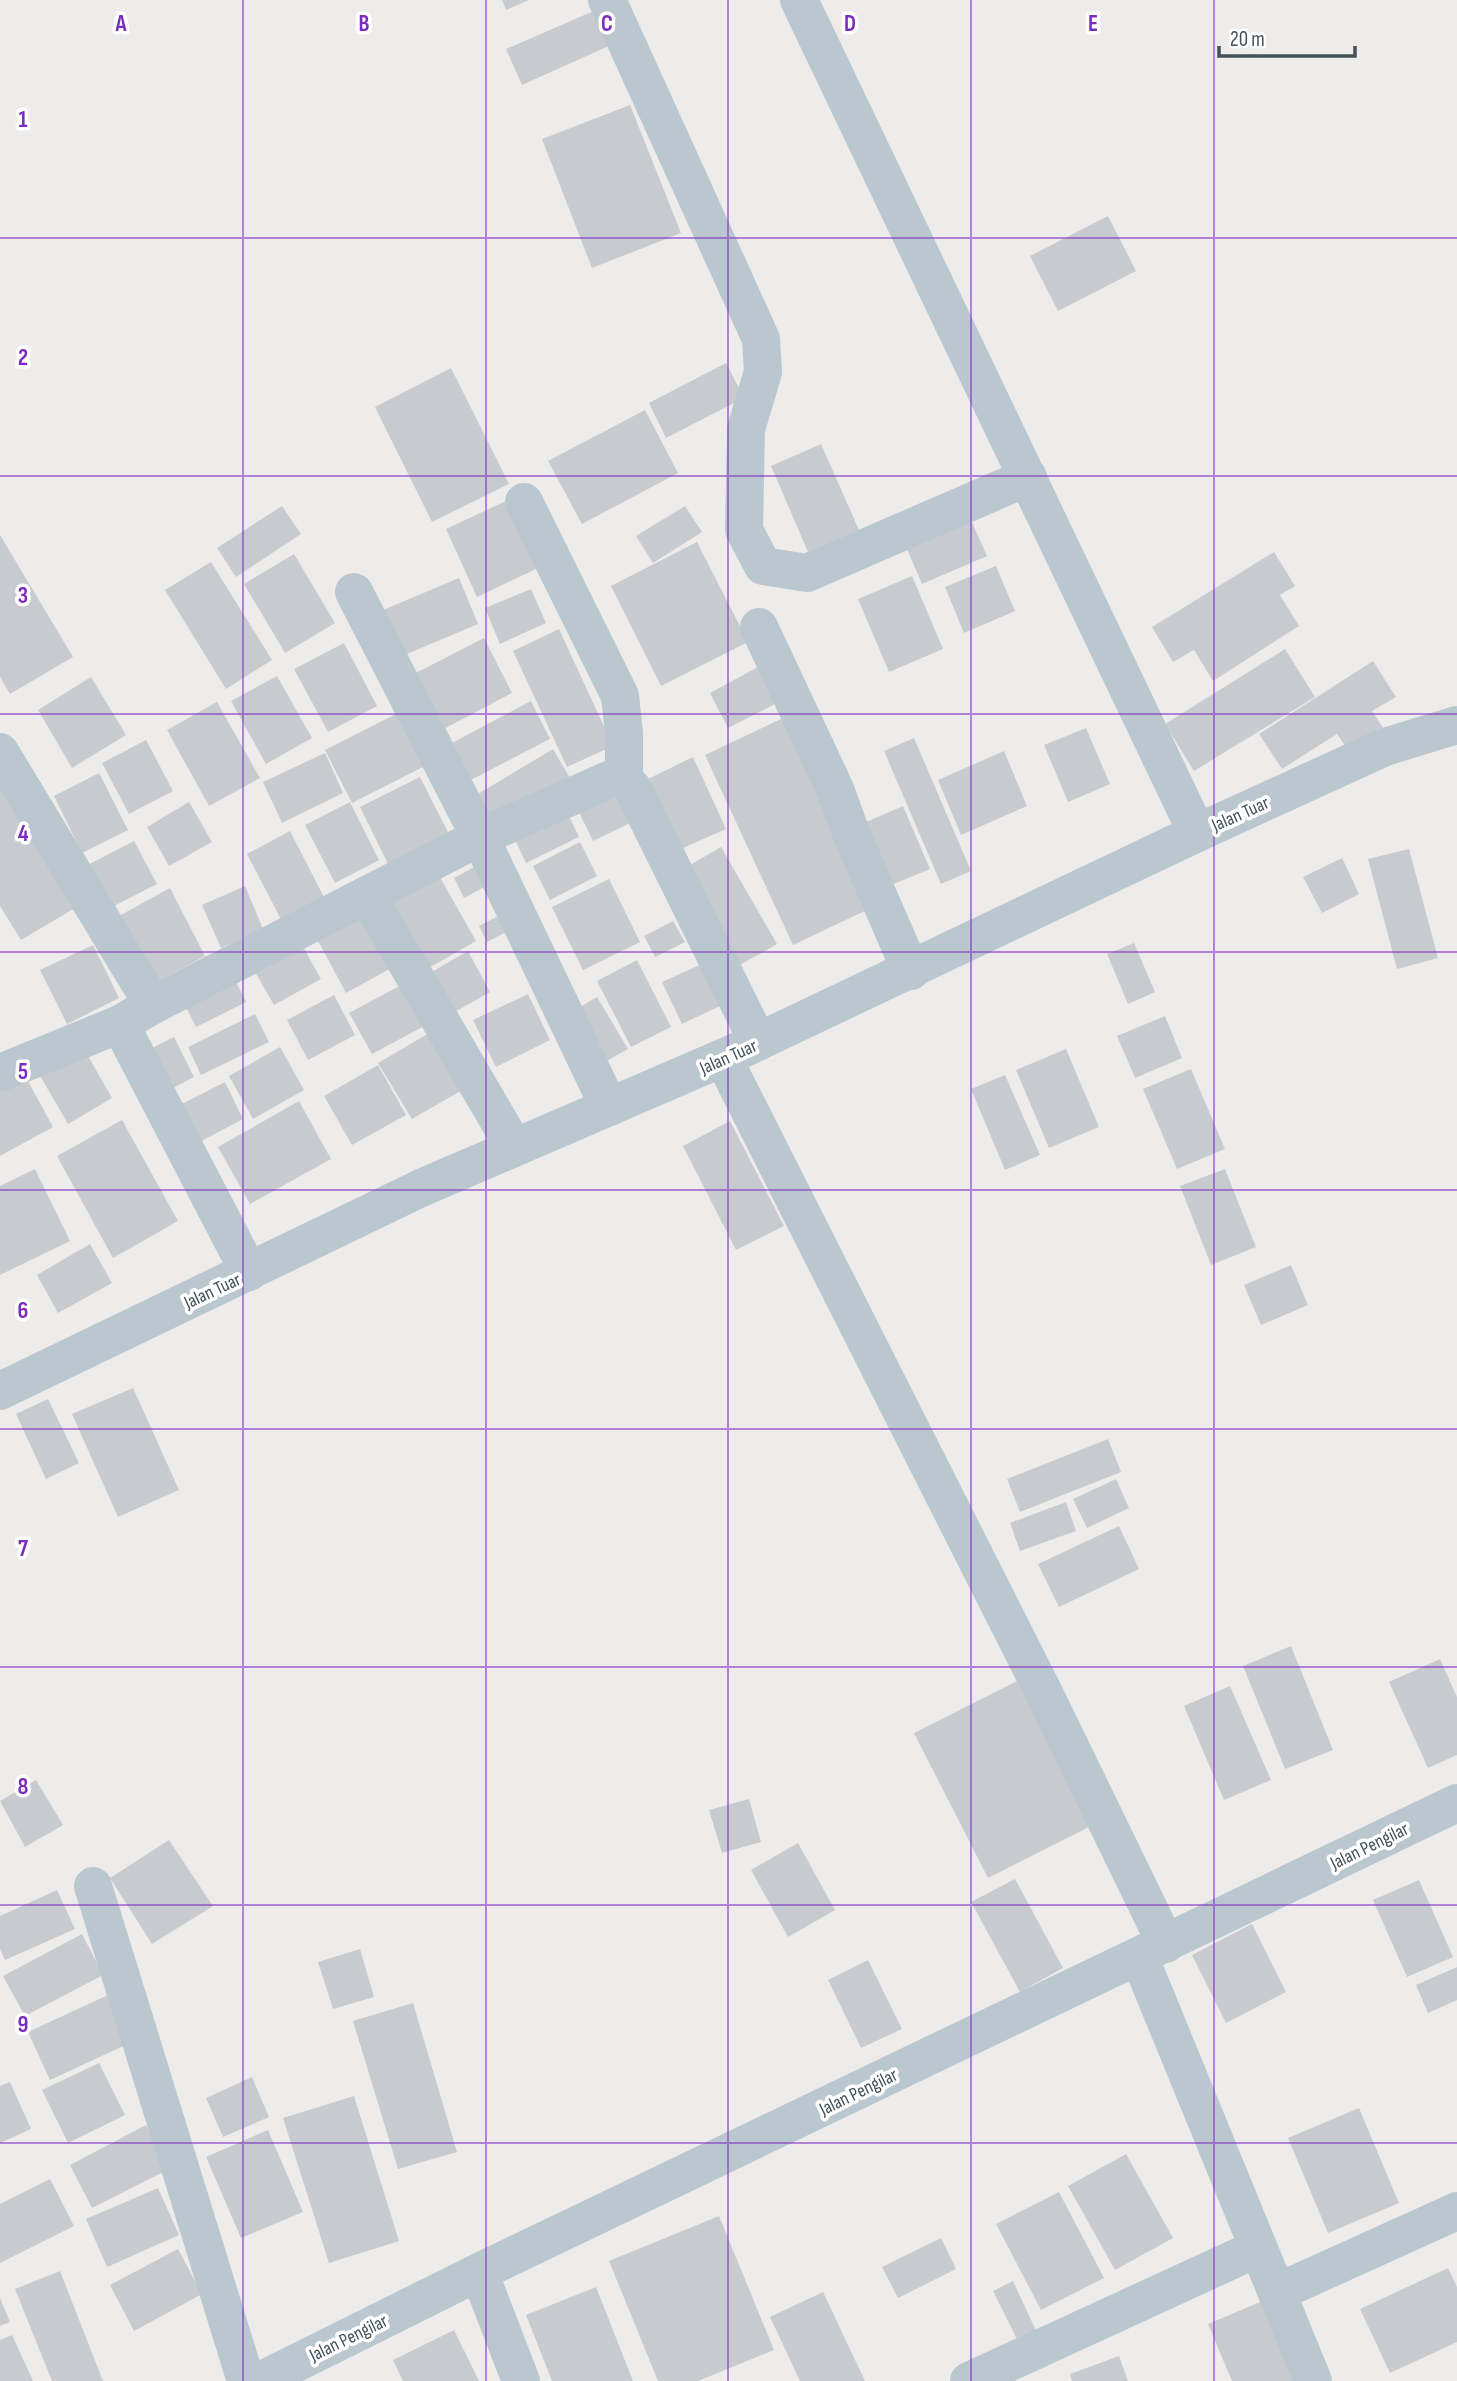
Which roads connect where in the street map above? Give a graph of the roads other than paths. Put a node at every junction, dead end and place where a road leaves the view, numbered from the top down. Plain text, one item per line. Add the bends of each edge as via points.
1 (607, 0) edge
2 (799, 0) edge
3 (1027, 477) junction
4 (524, 502) dead end
5 (354, 592) dead end
6 (760, 627) dead end
7 (1457, 725) edge
8 (0, 752) edge
9 (624, 779) junction
10 (1197, 833) junction
11 (480, 837) junction
12 (367, 895) junction
13 (911, 971) junction
14 (153, 1004) junction
15 (120, 1024) junction
16 (758, 1042) junction
17 (723, 1058) junction
18 (0, 1073) edge
19 (609, 1107) junction
20 (514, 1147) junction
21 (249, 1272) junction
22 (0, 1391) edge
23 (1457, 1803) edge
24 (93, 1886) dead end
25 (1152, 1950) junction
26 (1457, 2211) edge
27 (1258, 2248) junction
28 (479, 2272) junction
29 (1278, 2292) junction
30 (246, 2381) edge
31 (260, 2381) edge
32 (521, 2381) edge
33 (969, 2381) edge
34 (1313, 2381) edge

1 - 3 street via 761,339 763,372 746,429 744,530 763,566 807,573
2 - 3 street
3 - 10 street
4 - 9 street via 620,696
5 - 11 street
6 - 13 street via 835,789
7 - 10 street, Jalan Tuar via 1385,747
8 - 14 street
9 - 11 street via 611,779
9 - 16 street
10 - 13 street, Jalan Tuar
11 - 12 street
11 - 19 street
12 - 14 street
12 - 20 street
13 - 16 street, Jalan Tuar
14 - 15 street
15 - 18 street
15 - 21 street
16 - 17 street, Jalan Tuar
17 - 19 street, Jalan Tuar
17 - 25 street via 1044,1693
19 - 20 street, Jalan Tuar
20 - 21 street, Jalan Tuar
21 - 22 street, Jalan Tuar
23 - 25 street, Jalan Pengilar
24 - 30 street
25 - 27 street
25 - 28 street, Jalan Pengilar
26 - 29 street
27 - 29 street
27 - 33 street
28 - 31 street, Jalan Pengilar
28 - 32 street
29 - 34 street

